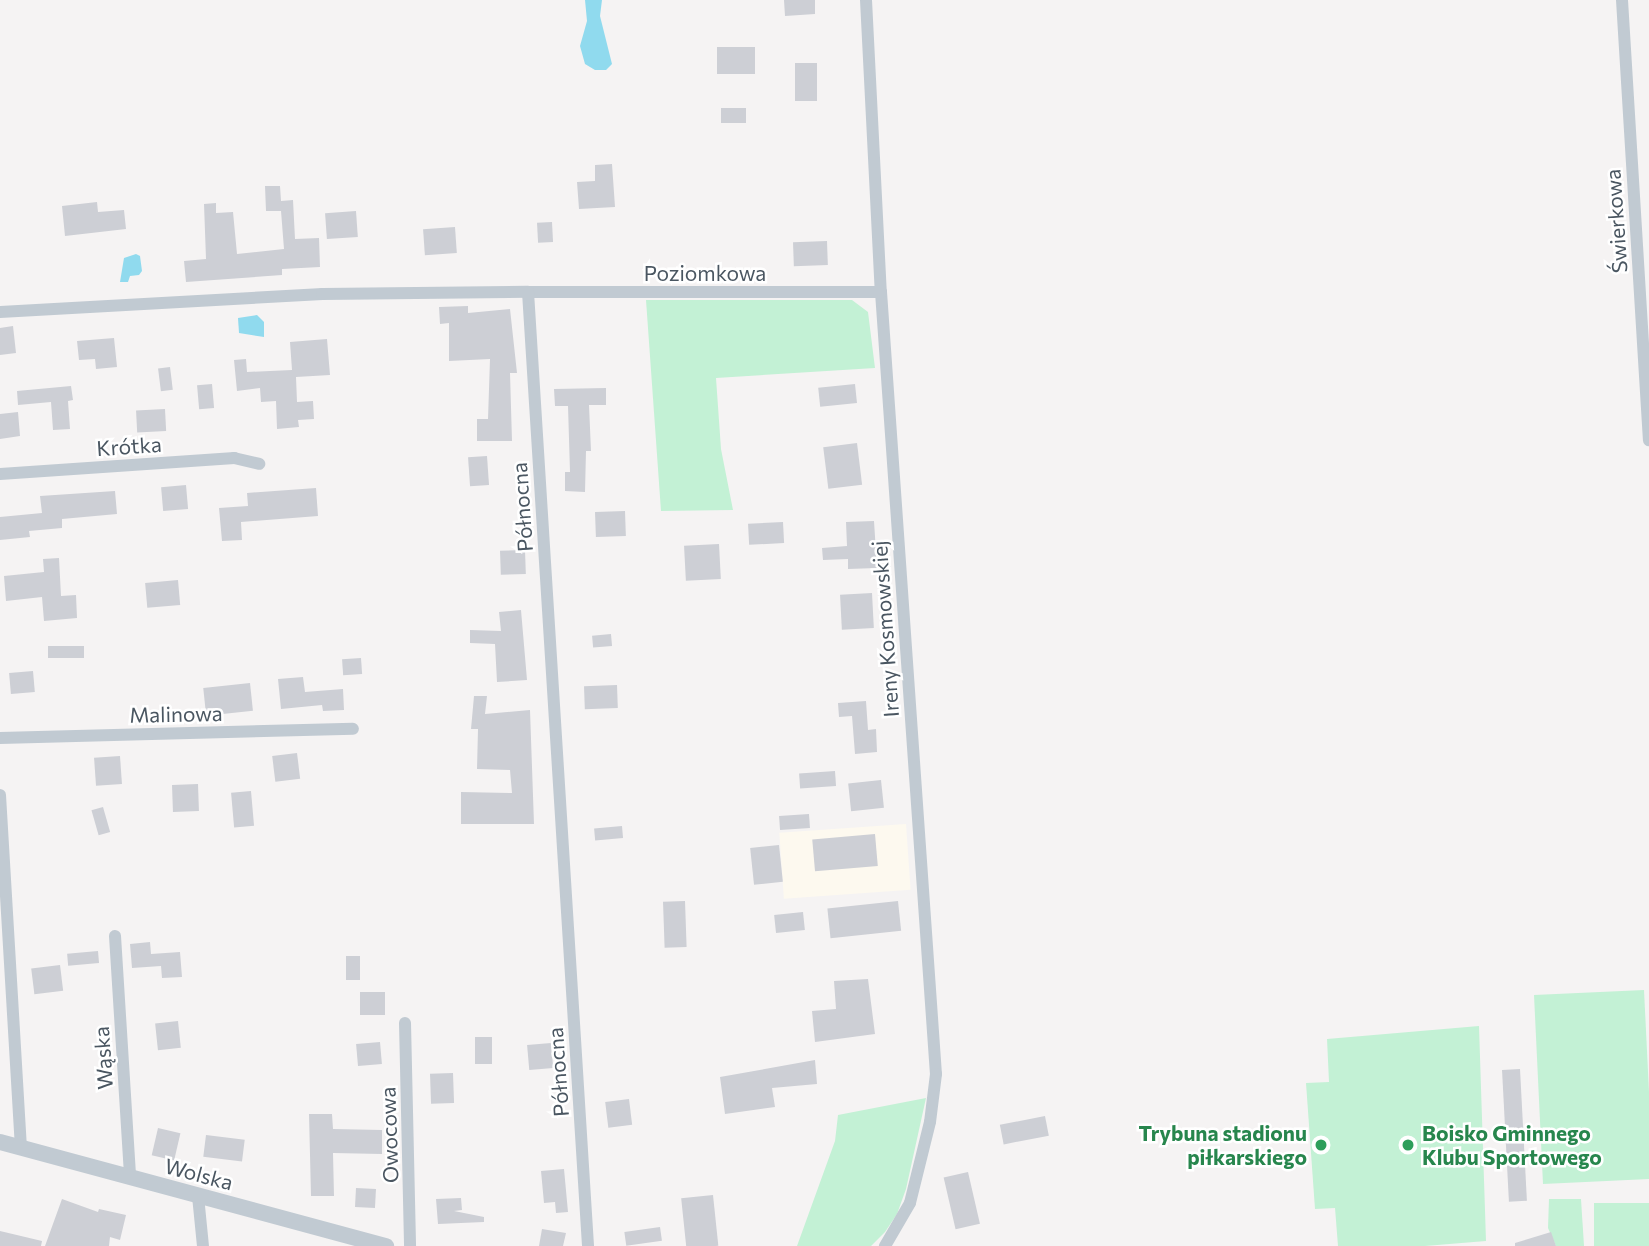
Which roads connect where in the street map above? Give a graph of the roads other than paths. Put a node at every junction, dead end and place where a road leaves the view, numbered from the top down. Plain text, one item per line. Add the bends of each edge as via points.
1 (866, 0) edge
2 (1622, 0) edge
3 (528, 292) junction
4 (881, 292) junction
5 (0, 312) edge
6 (1649, 440) edge
7 (259, 464) dead end
8 (0, 474) edge
9 (353, 729) dead end
10 (0, 738) edge
11 (0, 795) edge
12 (115, 936) dead end
13 (405, 1023) dead end
14 (0, 1142) edge
15 (20, 1147) junction
16 (131, 1177) junction
17 (198, 1196) junction
18 (203, 1246) edge
19 (386, 1246) edge
20 (410, 1246) edge
21 (588, 1246) edge
22 (885, 1246) edge

1 - 4 street, Ireny Kosmowskiej
2 - 6 street, Świerkowa
3 - 4 street, Poziomkowa
3 - 5 street via 310,295
3 - 21 street, Północna
4 - 22 street, Ireny Kosmowskiej via 936,1074 930,1122 910,1203
7 - 8 street, Krótka via 234,458
9 - 10 street, Malinowa
11 - 15 street
12 - 16 street, Wąska
13 - 20 street, Owocowa
14 - 15 street, Wolska
15 - 16 street, Wolska
16 - 17 street, Wolska
17 - 18 street
17 - 19 street, Wolska

